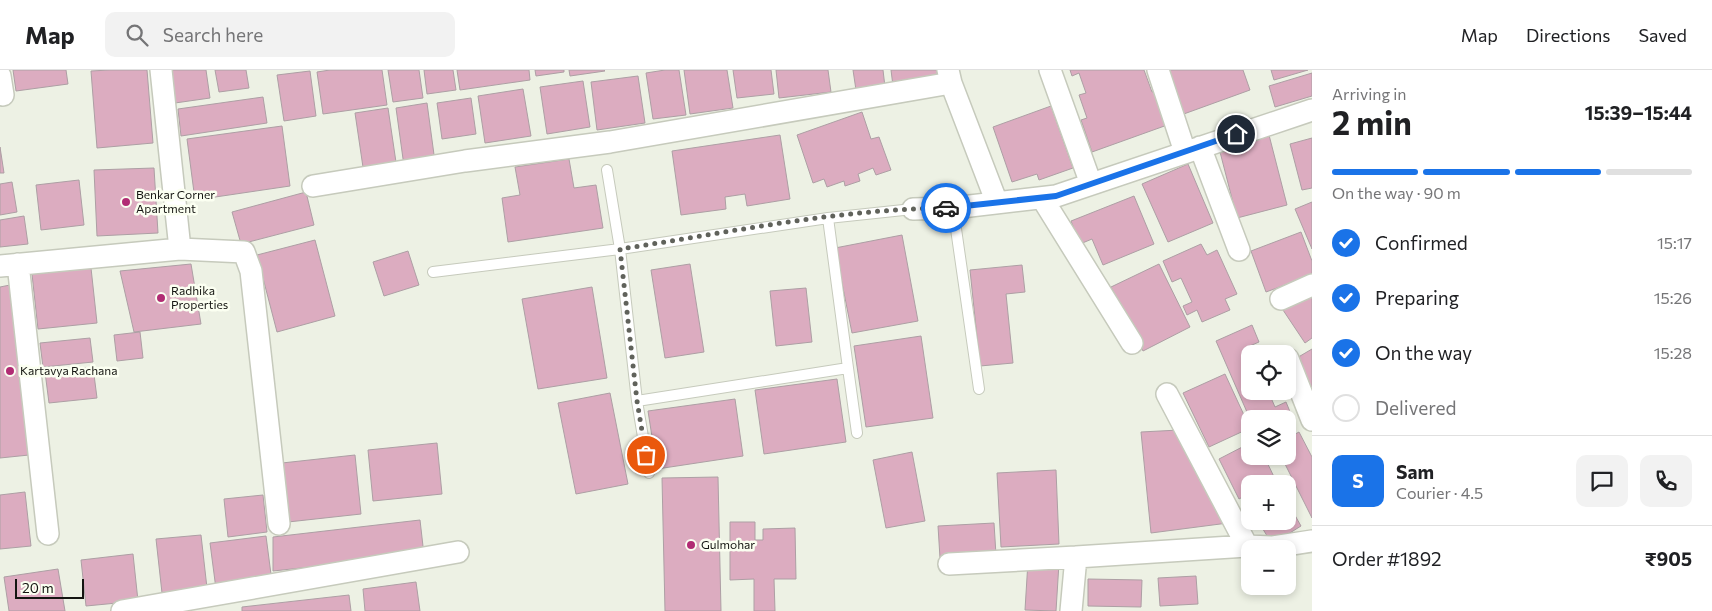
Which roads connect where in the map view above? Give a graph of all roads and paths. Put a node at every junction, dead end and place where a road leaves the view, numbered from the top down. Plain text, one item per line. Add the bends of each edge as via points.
1 (161, 70) edge
2 (1050, 70) edge
3 (1158, 70) edge
4 (950, 77) edge
5 (1312, 110) edge
6 (1192, 149) junction
7 (607, 170) dead end
8 (1091, 184) junction
9 (313, 186) dead end
10 (1042, 198) junction
11 (997, 203) junction
12 (953, 208) junction
13 (913, 209) joint
14 (828, 218) junction
15 (180, 249) junction
16 (620, 249) junction
17 (1239, 250) dead end
18 (9, 265) edge
19 (433, 272) dead end
20 (1312, 285) edge
21 (1281, 299) dead end
22 (1132, 343) dead end
23 (848, 368) junction
24 (1296, 379) edge
25 (979, 389) dead end
26 (1167, 394) dead end
27 (637, 401) junction
28 (1312, 420) edge
29 (857, 433) dead end
30 (650, 473) dead end
31 (279, 524) dead end
32 (48, 534) dead end
33 (1244, 540) edge
34 (1312, 541) edge
35 (1296, 543) edge
36 (1241, 546) edge
37 (458, 552) dead end
38 (1076, 557) junction
39 (949, 564) dead end
40 (122, 611) edge
41 (1071, 611) edge

1 - 15 street
2 - 8 street
3 - 6 street
4 - 9 street via 610,142
4 - 11 street
5 - 6 street
6 - 8 street
6 - 17 street
7 - 16 lane
8 - 10 street
10 - 11 street
10 - 22 street
11 - 12 street
12 - 13 street
12 - 25 lane
13 - 14 lane
14 - 16 lane
14 - 23 lane
15 - 18 street
15 - 31 street via 244,252 251,271
16 - 19 lane
16 - 27 lane
18 - 32 street
20 - 21 street
23 - 27 lane
23 - 29 lane
24 - 28 street
26 - 33 street
27 - 30 lane
34 - 35 street
36 - 38 street
37 - 40 street
38 - 39 street
38 - 41 street

